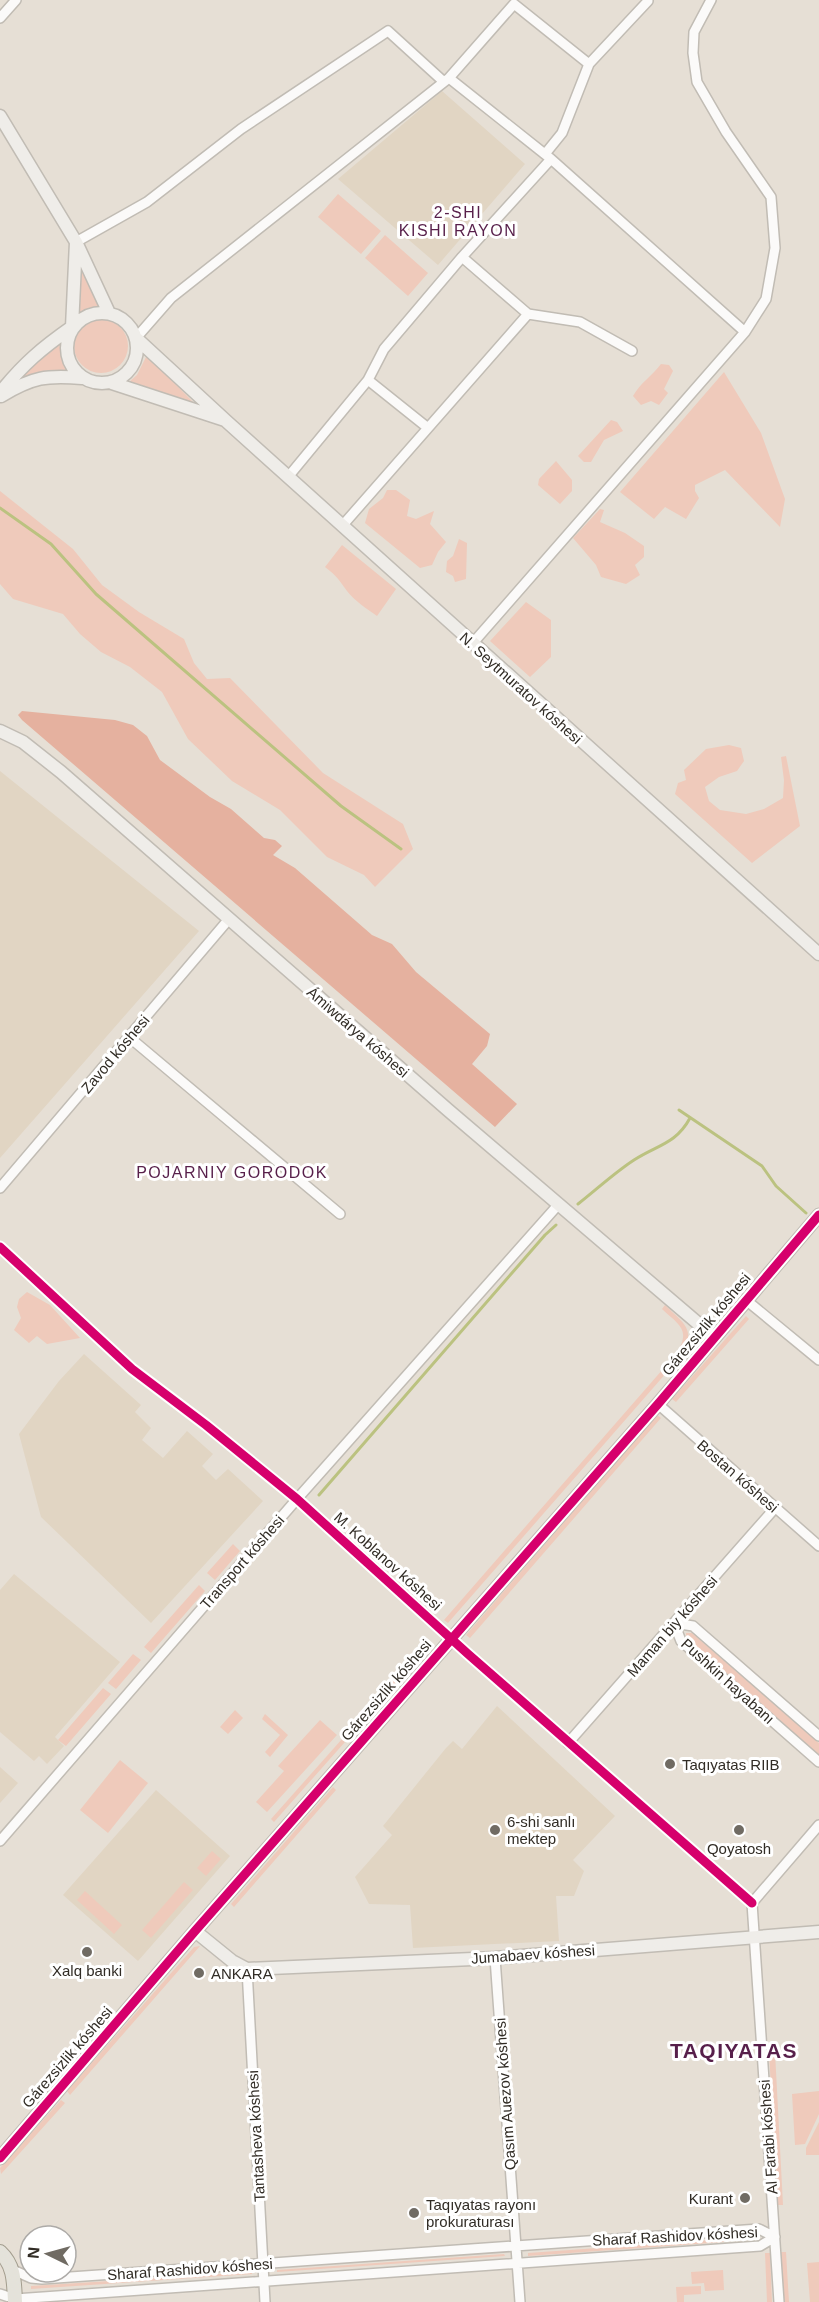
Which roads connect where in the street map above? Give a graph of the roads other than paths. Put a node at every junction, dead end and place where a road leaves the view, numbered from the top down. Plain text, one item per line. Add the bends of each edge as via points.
1 (16, 0) edge
2 (711, 0) edge
3 (648, 1) edge
4 (0, 18) edge
5 (589, 64) junction
6 (447, 80) junction
7 (0, 116) edge
8 (548, 157) junction
9 (76, 242) junction
10 (462, 257) junction
11 (109, 314) junction
12 (528, 314) junction
13 (72, 327) junction
14 (745, 332) junction
15 (136, 338) junction
16 (632, 351) dead end
17 (82, 378) junction
18 (368, 380) junction
19 (112, 382) junction
20 (0, 395) edge
21 (225, 420) junction
22 (428, 428) junction
23 (288, 477) junction
24 (342, 526) junction
25 (472, 644) junction
26 (0, 731) edge
27 (229, 920) junction
28 (819, 954) edge
29 (129, 1037) junction
30 (0, 1188) edge
31 (558, 1204) junction
32 (340, 1214) dead end
33 (819, 1215) edge
34 (0, 1246) edge
35 (746, 1300) junction
36 (714, 1337) junction
37 (819, 1360) edge
38 (658, 1404) junction
39 (297, 1499) junction
40 (775, 1508) junction
41 (819, 1546) edge
42 (674, 1623) junction
43 (451, 1639) junction
44 (819, 1736) edge
45 (568, 1743) junction
46 (819, 1762) edge
47 (819, 1825) edge
48 (0, 1841) edge
49 (752, 1903) junction
50 (195, 1931) junction
51 (819, 1932) edge
52 (755, 1936) junction
53 (495, 1958) junction
54 (247, 1969) junction
55 (0, 2158) edge
56 (775, 2236) junction
57 (516, 2246) junction
58 (0, 2252) edge
59 (518, 2263) junction
60 (263, 2264) junction
61 (12, 2270) junction
62 (264, 2281) junction
63 (0, 2294) edge
64 (15, 2301) edge
65 (265, 2302) edge
66 (520, 2302) edge
67 (779, 2302) edge

1 - 4 street
2 - 14 street via 694,32 697,82 771,197 775,248 766,299
3 - 5 street
5 - 6 street via 514,4
5 - 8 street via 562,133
6 - 8 street
6 - 9 street via 388,31 241,129 147,202
6 - 15 street via 171,298
7 - 9 street
8 - 10 street
8 - 14 street
9 - 11 street
9 - 13 street
10 - 12 street
10 - 18 street via 384,349
11 - 13 street via 89,315
11 - 15 street via 126,322
12 - 16 street via 580,322
12 - 22 street
13 - 17 street via 66,350 68,361
13 - 20 street via 40,349
14 - 25 street
15 - 19 street via 135,360 130,370
15 - 21 street, N. Seytmuratov kóshesi
17 - 19 street via 91,383
17 - 20 street via 58,376 26,381
18 - 22 street
18 - 23 street
19 - 21 street
21 - 23 street, N. Seytmuratov kóshesi
22 - 24 street
23 - 24 street, N. Seytmuratov kóshesi
24 - 25 street, N. Seytmuratov kóshesi
25 - 28 street, N. Seytmuratov kóshesi
26 - 27 street, Ámiwdárya kóshesi via 23,742 61,772
27 - 29 street, Zavod kóshesi
27 - 31 street, Ámiwdárya kóshesi
29 - 30 street, Zavod kóshesi
29 - 32 street
31 - 36 street, Ámiwdárya kóshesi
31 - 39 street, Transport kóshesi
33 - 35 street, Gárezsizlik kóshesi
34 - 39 street, M. Koblanov kóshesi via 132,1369
35 - 36 street, Gárezsizlik kóshesi
35 - 37 street
36 - 38 street, Gárezsizlik kóshesi
38 - 40 street, Bostan kóshesi
38 - 43 street, Gárezsizlik kóshesi
39 - 43 street, M. Koblanov kóshesi
39 - 48 street, Transport kóshesi
40 - 41 street, Bostan kóshesi
40 - 42 street, Maman biy kóshesi
42 - 44 street, Pushkin hayabanı via 693,1626
42 - 45 street, Maman biy kóshesi
42 - 46 street, Pushkin hayabanı via 681,1641
43 - 45 street, M. Koblanov kóshesi
43 - 50 street, Gárezsizlik kóshesi
45 - 49 street, M. Koblanov kóshesi
47 - 49 street
49 - 52 street, Al Farabi kóshesi
50 - 54 street
50 - 55 street, Gárezsizlik kóshesi
51 - 52 street, Jumabaev kóshesi
52 - 53 street, Jumabaev kóshesi
52 - 56 street, Al Farabi kóshesi
53 - 54 street, Jumabaev kóshesi
53 - 57 street, Qasım Auezov kóshesi
54 - 60 street, Tantasheva kóshesi
56 - 57 street, Sharaf Rashidov kóshesi via 759,2229
56 - 59 street, Sharaf Rashidov kóshesi via 760,2246
56 - 67 street, Al Farabi kóshesi
57 - 59 street, Qasım Auezov kóshesi
57 - 60 street, Sharaf Rashidov kóshesi
58 - 61 main road
59 - 62 street, Sharaf Rashidov kóshesi
59 - 66 street, Qasım Auezov kóshesi
60 - 61 street, Sharaf Rashidov kóshesi via 42,2279
60 - 62 street, Tantasheva kóshesi
61 - 64 main road
62 - 64 street, Sharaf Rashidov kóshesi
62 - 65 street, Tantasheva kóshesi
63 - 64 street, Sharaf Rashidov kóshesi

